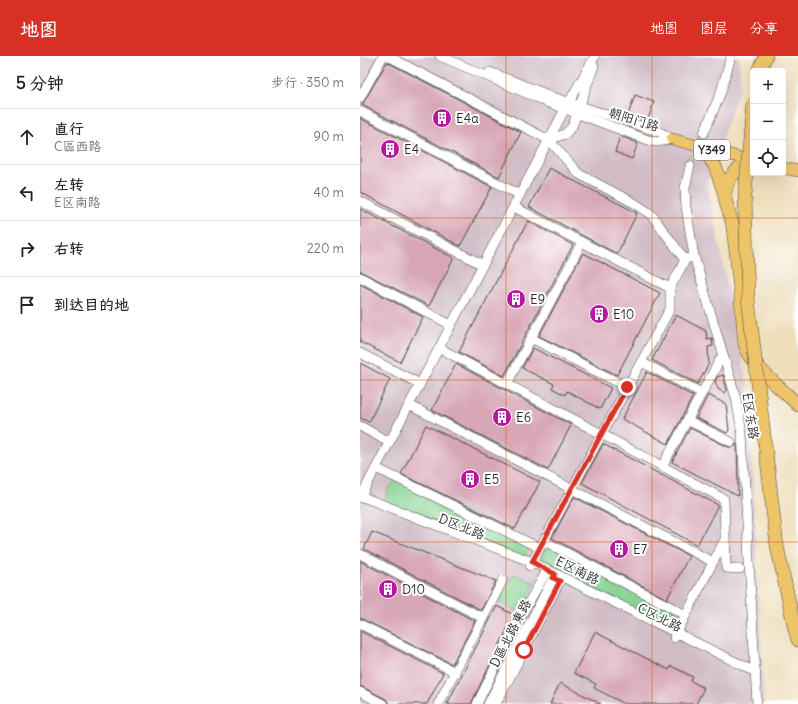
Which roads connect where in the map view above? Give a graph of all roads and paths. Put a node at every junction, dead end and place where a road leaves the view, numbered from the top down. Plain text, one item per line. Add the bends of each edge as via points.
1 (382, 56) edge
2 (388, 56) edge
3 (454, 56) edge
4 (596, 56) edge
5 (731, 56) edge
6 (766, 56) edge
7 (443, 57) edge
8 (760, 68) edge
9 (360, 98) edge
10 (753, 104) edge
11 (567, 105) junction
12 (580, 110) junction
13 (360, 111) edge
14 (704, 133) tunnel mouth
15 (672, 139) joint
16 (549, 140) junction
17 (704, 148) junction
18 (750, 160) edge
19 (750, 162) edge
20 (690, 166) tunnel mouth
21 (786, 169) edge
22 (798, 171) edge
23 (520, 195) junction
24 (725, 195) junction
25 (360, 201) edge
26 (514, 206) junction
27 (582, 242) junction
28 (694, 256) junction
29 (685, 260) junction
30 (483, 265) junction
31 (360, 277) edge
32 (670, 288) junction
33 (451, 325) junction
34 (531, 338) junction
35 (439, 348) junction
36 (360, 353) edge
37 (723, 354) junction
38 (641, 362) junction
39 (420, 384) junction
40 (507, 384) junction
41 (627, 387) junction
42 (702, 393) junction
43 (409, 405) junction
44 (798, 405) edge
45 (687, 420) junction
46 (360, 426) edge
47 (601, 434) junction
48 (390, 442) junction
49 (731, 442) dead end
50 (662, 467) junction
51 (376, 468) junction
52 (572, 489) junction
53 (360, 498) edge
54 (725, 540) junction
55 (542, 544) junction
56 (360, 554) edge
57 (713, 562) junction
58 (530, 565) junction
59 (740, 569) dead end
60 (555, 577) junction
61 (503, 580) dead end
62 (686, 615) junction
63 (483, 618) junction
64 (360, 624) edge
65 (796, 635) edge
66 (675, 636) junction
67 (455, 672) junction
68 (756, 675) junction
69 (360, 692) edge
70 (383, 704) edge
71 (438, 704) edge
72 (477, 704) edge
73 (488, 704) edge
74 (496, 704) edge
75 (757, 704) edge

1 - 9 street
2 - 16 street
3 - 11 street, 朝阳门路
4 - 11 street
4 - 12 street
5 - 14 street via 721,92
6 - 8 highway
7 - 11 street, 朝阳门路
10 - 65 highway, bridge via 745,196 748,298 777,546
11 - 12 street, 朝阳门路
11 - 16 street
12 - 15 street, 朝阳门路 via 662,133
12 - 16 street via 570,131
13 - 23 street
15 - 17 main road, Y349
16 - 23 street
16 - 29 street via 579,174 651,214
17 - 18 main road, Y349
17 - 24 highway via 715,166
19 - 24 highway via 734,172
20 - 28 street, E区东路 via 685,188
21 - 22 main road
23 - 26 street
24 - 44 highway via 733,225 745,345 749,356
25 - 30 street
26 - 27 street
26 - 30 street
27 - 32 street
27 - 34 street
28 - 29 street
28 - 37 street, E区东路
29 - 32 street
30 - 33 street
31 - 33 street
32 - 38 street via 670,309
33 - 35 street
34 - 40 street
34 - 41 street
35 - 39 street
35 - 40 street
36 - 39 street
37 - 42 street
37 - 68 street, E区东路 via 736,398 742,434
38 - 41 street
38 - 42 street
39 - 43 street
40 - 47 street
41 - 47 street
42 - 45 street
43 - 48 street
43 - 52 street
45 - 49 street
45 - 50 street
46 - 48 street
47 - 50 street
47 - 52 street
48 - 51 street
50 - 54 street via 724,500
51 - 53 street
51 - 55 street
52 - 55 street
52 - 57 street
53 - 58 street
54 - 57 street
54 - 59 street via 726,568
55 - 58 street
55 - 62 street
56 - 63 street
57 - 62 street
58 - 60 street
60 - 66 street, C区北路
60 - 72 street via 519,619
60 - 73 street, D區北路東路
60 - 74 street
61 - 63 street
62 - 66 street
63 - 67 street
64 - 67 street
66 - 68 street, C区北路
67 - 71 street
68 - 75 street, E区东路
69 - 70 street

